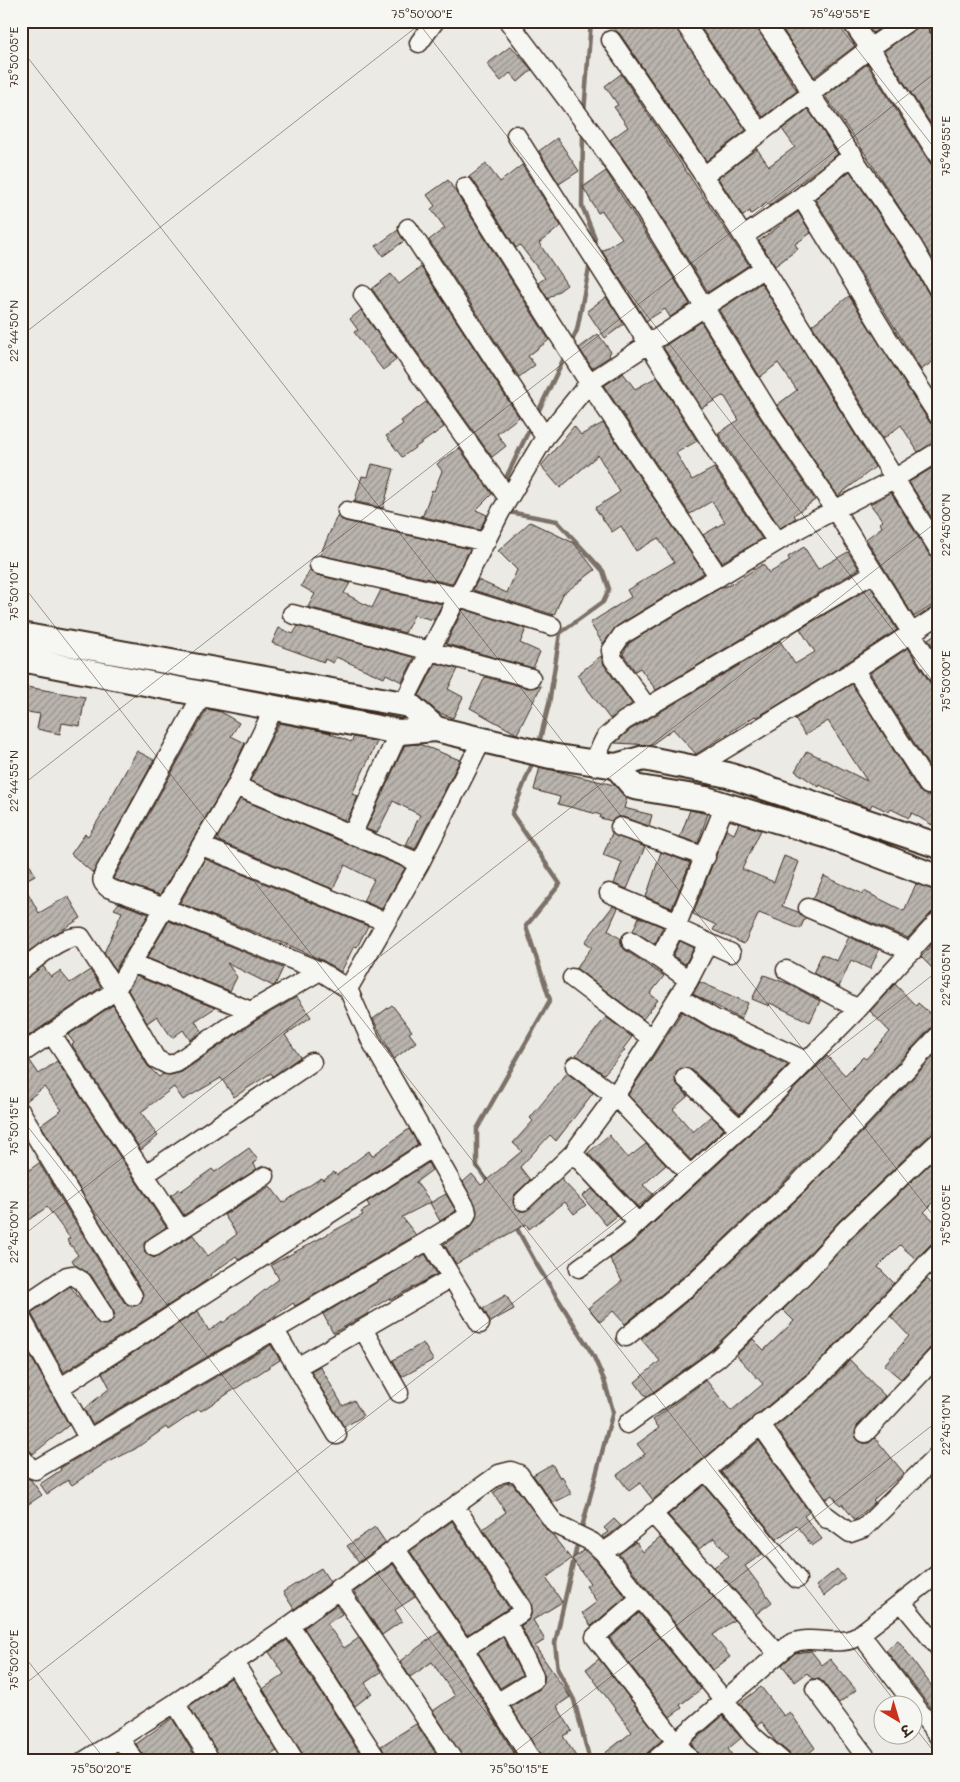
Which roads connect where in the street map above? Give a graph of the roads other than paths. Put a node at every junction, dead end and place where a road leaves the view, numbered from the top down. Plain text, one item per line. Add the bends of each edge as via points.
1 (435, 21) edge
2 (684, 21) edge
3 (764, 21) edge
4 (851, 21) edge
5 (909, 21) edge
6 (935, 21) edge
7 (516, 25) edge
8 (939, 27) edge
9 (611, 40) dead end
10 (419, 43) dead end
11 (870, 48) junction
12 (810, 94) junction
13 (760, 132) junction
14 (516, 135) dead end
15 (853, 155) junction
16 (939, 158) edge
17 (704, 176) junction
18 (465, 187) dead end
19 (802, 196) junction
20 (408, 228) dead end
21 (744, 236) junction
22 (764, 268) junction
23 (939, 291) edge
24 (362, 295) dead end
25 (704, 307) junction
26 (648, 343) junction
27 (589, 383) junction
28 (939, 418) edge
29 (539, 428) junction
30 (939, 452) edge
31 (894, 479) junction
32 (503, 498) junction
33 (835, 510) junction
34 (347, 511) dead end
35 (486, 542) junction
36 (777, 542) junction
37 (939, 550) edge
38 (319, 565) dead end
39 (874, 573) junction
40 (719, 577) junction
41 (459, 597) junction
42 (292, 614) dead end
43 (939, 615) edge
44 (552, 626) dead end
45 (913, 632) junction
46 (21, 635) edge
47 (429, 650) junction
48 (21, 660) edge
49 (855, 670) junction
50 (939, 676) edge
51 (531, 678) dead end
52 (202, 694) junction
53 (403, 704) junction
54 (647, 707) junction
55 (274, 708) junction
56 (436, 728) junction
57 (399, 732) junction
58 (482, 740) junction
59 (604, 764) junction
60 (694, 768) junction
61 (928, 785) dead end
62 (236, 786) junction
63 (725, 805) junction
64 (620, 828) dead end
65 (352, 835) junction
66 (202, 846) junction
67 (939, 846) edge
68 (706, 857) junction
69 (420, 864) junction
70 (939, 878) edge
71 (609, 893) dead end
72 (165, 908) junction
73 (808, 908) dead end
74 (939, 920) edge
75 (386, 922) junction
76 (677, 925) junction
77 (631, 941) dead end
78 (708, 943) junction
79 (912, 952) junction
80 (731, 953) dead end
81 (659, 959) junction
82 (132, 963) junction
83 (21, 970) edge
84 (786, 970) dead end
85 (320, 972) junction
86 (572, 978) dead end
87 (689, 980) junction
88 (348, 989) junction
89 (116, 990) junction
90 (678, 997) junction
91 (858, 1008) junction
92 (251, 1011) junction
93 (51, 1033) junction
94 (939, 1034) edge
95 (652, 1038) junction
96 (21, 1054) edge
97 (806, 1061) junction
98 (312, 1062) dead end
99 (575, 1066) dead end
100 (685, 1078) dead end
101 (615, 1096) junction
102 (21, 1112) edge
103 (740, 1129) junction
104 (939, 1141) edge
105 (430, 1149) junction
106 (572, 1153) junction
107 (146, 1174) junction
108 (265, 1176) dead end
109 (690, 1176) junction
110 (523, 1201) dead end
111 (638, 1223) junction
112 (181, 1230) junction
113 (429, 1240) junction
114 (154, 1247) dead end
115 (939, 1251) edge
116 (579, 1268) dead end
117 (451, 1278) junction
118 (133, 1296) dead end
119 (21, 1307) edge
120 (104, 1315) dead end
121 (21, 1317) edge
122 (480, 1324) dead end
123 (274, 1329) junction
124 (362, 1329) junction
125 (626, 1338) dead end
126 (939, 1354) edge
127 (296, 1367) junction
128 (60, 1387) junction
129 (399, 1393) dead end
130 (627, 1424) dead end
131 (760, 1424) junction
132 (864, 1432) dead end
133 (337, 1435) dead end
134 (88, 1438) junction
135 (939, 1454) edge
136 (21, 1456) edge
137 (706, 1470) junction
138 (455, 1506) junction
139 (820, 1510) junction
140 (652, 1513) junction
141 (841, 1537) dead end
142 (598, 1547) junction
143 (395, 1548) junction
144 (939, 1573) edge
145 (797, 1579) dead end
146 (338, 1588) junction
147 (639, 1598) junction
148 (907, 1609) dead end
149 (506, 1622) junction
150 (290, 1625) junction
151 (868, 1644) dead end
152 (939, 1648) edge
153 (464, 1649) junction
154 (778, 1654) junction
155 (234, 1662) junction
156 (816, 1689) dead end
157 (497, 1702) junction
158 (724, 1702) junction
159 (175, 1703) junction
160 (939, 1738) edge
161 (120, 1739) junction
162 (676, 1743) junction
163 (84, 1761) edge
164 (135, 1761) edge
165 (211, 1761) edge
166 (295, 1761) edge
167 (378, 1761) edge
168 (454, 1761) edge
169 (532, 1761) edge
170 (654, 1761) edge
171 (691, 1761) edge
172 (782, 1761) edge
173 (869, 1761) edge

1 - 10 street
2 - 13 street
3 - 12 street
4 - 11 street
5 - 11 street
6 - 8 street
7 - 25 street via 632,190
9 - 17 street
11 - 12 street
11 - 16 street
12 - 13 street
12 - 15 street
13 - 17 street
14 - 26 street
15 - 19 street
15 - 23 street
17 - 21 street
18 - 27 street
19 - 21 street
19 - 28 street
20 - 29 street
21 - 22 street
22 - 25 street
22 - 31 street
24 - 32 street
25 - 26 street
25 - 33 street
26 - 27 street
26 - 36 street
27 - 29 street
27 - 40 street
29 - 32 street
30 - 31 street
31 - 33 street
31 - 37 street
32 - 35 street
33 - 36 street
33 - 39 street
34 - 35 street
35 - 41 street
36 - 40 street
38 - 41 street
39 - 45 street
39 - 54 street
40 - 54 street via 622,635 614,643 613,659
41 - 44 street
41 - 47 street
42 - 47 street
43 - 45 street
45 - 49 street
45 - 50 street
46 - 53 main road
47 - 51 street
47 - 53 street
48 - 52 main road
49 - 60 street
49 - 61 street
52 - 55 main road
52 - 72 street via 101,879 108,888
53 - 56 main road via 409,705
54 - 59 street via 605,738
55 - 57 main road
55 - 62 street
56 - 57 main road
56 - 58 main road
57 - 65 street
58 - 59 main road
58 - 69 street
59 - 60 main road via 644,758
59 - 63 main road via 634,787
60 - 67 main road via 728,776
62 - 65 street
62 - 66 street
63 - 68 street
63 - 70 main road via 829,836
64 - 68 street
65 - 69 street
66 - 72 street
66 - 75 street
68 - 76 street
69 - 75 street
71 - 76 street
72 - 82 street
72 - 85 street
73 - 79 street
74 - 79 street
75 - 88 street
76 - 78 street
76 - 81 street
77 - 81 street
78 - 80 street
78 - 87 street
79 - 91 street
81 - 87 street
82 - 89 street
82 - 92 street
83 - 89 street via 65,940 81,937
84 - 91 street
85 - 88 street
85 - 92 street
86 - 95 street
87 - 90 street
88 - 105 street via 371,1041
89 - 92 street via 156,1059 168,1065 176,1063
89 - 93 street
90 - 95 street
90 - 97 street via 715,1019
91 - 97 street
93 - 96 street
93 - 107 street
94 - 125 street via 798,1184 696,1280
95 - 101 street
97 - 103 street
98 - 107 street
99 - 101 street
100 - 103 street
101 - 106 street
101 - 109 street
102 - 118 street
103 - 109 street
104 - 130 street via 718,1358
105 - 113 street via 459,1194 467,1213 465,1218
105 - 128 street
106 - 110 street
106 - 111 street
107 - 112 street
108 - 112 street
109 - 111 street
111 - 116 street
112 - 114 street
113 - 117 street
113 - 123 street
115 - 131 street via 816,1380
117 - 122 street
117 - 124 street
119 - 120 street via 72,1275 82,1281
121 - 128 street
123 - 127 street
123 - 134 street
124 - 127 street
124 - 129 street
126 - 132 street
127 - 133 street
128 - 134 street
131 - 137 street
131 - 139 street
134 - 136 street via 35,1470
135 - 139 street via 864,1528 850,1533
137 - 140 street
137 - 145 street
138 - 142 street via 499,1474 511,1471 519,1474 548,1517
138 - 143 street
138 - 149 street via 520,1603 521,1613
139 - 141 street
140 - 142 street
140 - 154 street
142 - 147 street
143 - 146 street
143 - 153 street
144 - 154 street via 855,1638 844,1642 807,1638 798,1640
146 - 150 street
146 - 168 street
147 - 158 street
147 - 162 street via 595,1637
148 - 152 street
149 - 153 street
149 - 157 street via 534,1680
150 - 155 street
150 - 167 street
151 - 160 street
153 - 157 street
154 - 158 street
155 - 159 street
155 - 166 street
156 - 173 street
157 - 169 street
158 - 162 street
158 - 172 street via 754,1737
159 - 161 street
159 - 165 street
161 - 163 street
161 - 164 street
162 - 170 street
162 - 171 street

